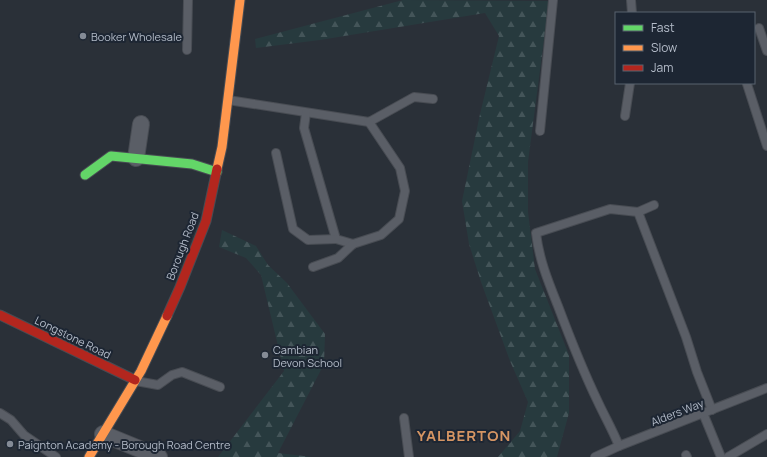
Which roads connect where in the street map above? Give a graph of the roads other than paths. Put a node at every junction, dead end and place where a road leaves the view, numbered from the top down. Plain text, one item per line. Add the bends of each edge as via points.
1 (188, 0) edge
2 (240, 0) edge
3 (553, 0) edge
4 (631, 0) edge
5 (632, 12) edge
6 (758, 28) dead end
7 (187, 50) dead end
8 (767, 51) edge
9 (630, 84) edge
10 (747, 84) edge
11 (433, 99) dead end
12 (228, 100) junction
13 (306, 113) junction
14 (625, 116) dead end
15 (369, 122) junction
16 (141, 124) dead end
17 (540, 131) dead end
18 (767, 146) edge
19 (276, 153) dead end
20 (136, 158) junction
21 (216, 172) junction
22 (85, 174) dead end
23 (654, 205) dead end
24 (638, 212) junction
25 (336, 239) junction
26 (353, 244) junction
27 (313, 267) dead end
28 (0, 315) edge
29 (135, 380) junction
30 (220, 387) dead end
31 (767, 388) edge
32 (712, 410) junction
33 (0, 413) edge
34 (703, 413) junction
35 (404, 418) dead end
36 (103, 434) junction
37 (767, 434) edge
38 (619, 446) junction
39 (56, 457) edge
40 (88, 457) edge
41 (159, 457) edge
42 (409, 457) edge
43 (595, 457) edge
44 (721, 457) edge
45 (728, 457) edge

1 - 7 lane
2 - 12 main road, Borough Road
3 - 17 lane
4 - 5 lane
6 - 8 lane
9 - 14 lane
10 - 18 lane
11 - 15 lane via 414,97
12 - 13 lane
12 - 21 main road, Borough Road
13 - 15 lane
13 - 25 lane via 304,128
15 - 26 lane via 400,168 405,190 399,219 381,235
16 - 20 street
19 - 25 lane via 292,229 308,240
20 - 21 main road via 192,164
20 - 22 main road via 111,156
21 - 29 main road, Borough Road via 206,221 180,287
23 - 24 lane
24 - 32 lane
24 - 38 lane via 610,209 536,232 542,266 598,403
25 - 26 lane
26 - 27 lane via 338,258
28 - 29 main road, Longstone Road
29 - 30 lane via 158,385 172,375 182,372
29 - 36 main road, Borough Road
31 - 32 lane, Alders Way
32 - 34 lane, Alders Way
33 - 39 lane via 11,420 24,435
34 - 38 lane, Alders Way
34 - 44 lane
35 - 42 lane
36 - 40 main road, Borough Road
36 - 41 street
37 - 45 lane
38 - 43 lane, Alders Way

